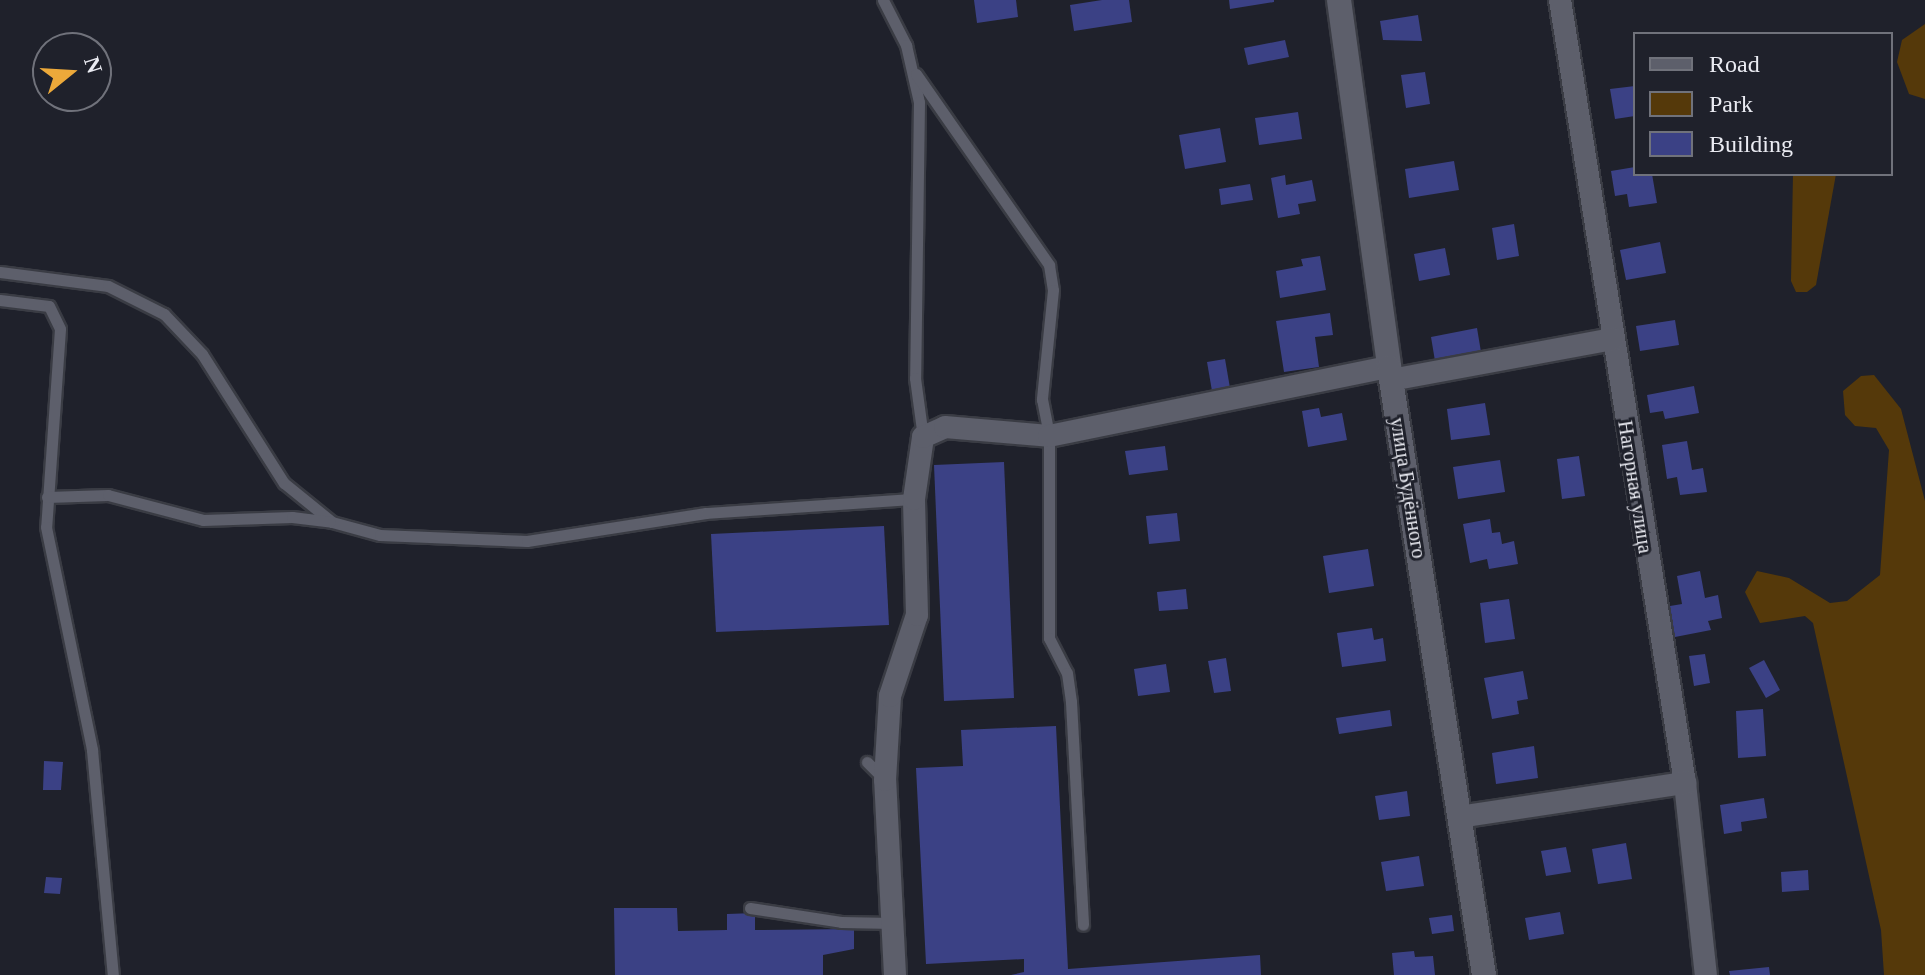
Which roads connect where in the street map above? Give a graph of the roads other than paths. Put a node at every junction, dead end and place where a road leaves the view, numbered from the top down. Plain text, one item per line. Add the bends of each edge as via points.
1 (883, 0) edge
2 (1339, 0) edge
3 (1560, 0) edge
4 (916, 74) junction
5 (0, 272) edge
6 (0, 300) edge
7 (1613, 339) junction
8 (1390, 374) junction
9 (1049, 436) junction
10 (923, 437) junction
11 (47, 497) junction
12 (914, 499) junction
13 (332, 522) junction
14 (867, 762) dead end
15 (885, 780) junction
16 (1685, 783) junction
17 (1459, 817) junction
18 (750, 908) dead end
19 (893, 923) junction
20 (1083, 925) dead end
21 (113, 975) edge
22 (895, 975) edge
23 (1484, 975) edge
24 (1706, 975) edge

1 - 4 lane
2 - 8 main road, улица Будённого
3 - 7 street, Нагорная улица
4 - 9 lane via 1049,265 1053,290 1042,399
4 - 10 lane via 915,378
5 - 13 lane via 108,286 164,314 202,354 284,483
6 - 11 lane via 49,306 60,329
7 - 8 street
7 - 16 street, Нагорная улица
8 - 9 street
8 - 17 main road, улица Будённого
9 - 10 street via 945,427
9 - 20 lane via 1049,638 1067,673 1071,702
10 - 12 street
11 - 13 lane via 108,495 203,520 292,517
11 - 21 lane via 51,565 82,683 92,750
12 - 13 lane via 706,513 486,543 380,535
12 - 15 street via 917,615 890,696
14 - 15 lane
15 - 19 street
16 - 17 street
16 - 24 street, Нагорная улица
17 - 23 main road, улица Будённого
18 - 19 lane via 841,922
19 - 22 street

